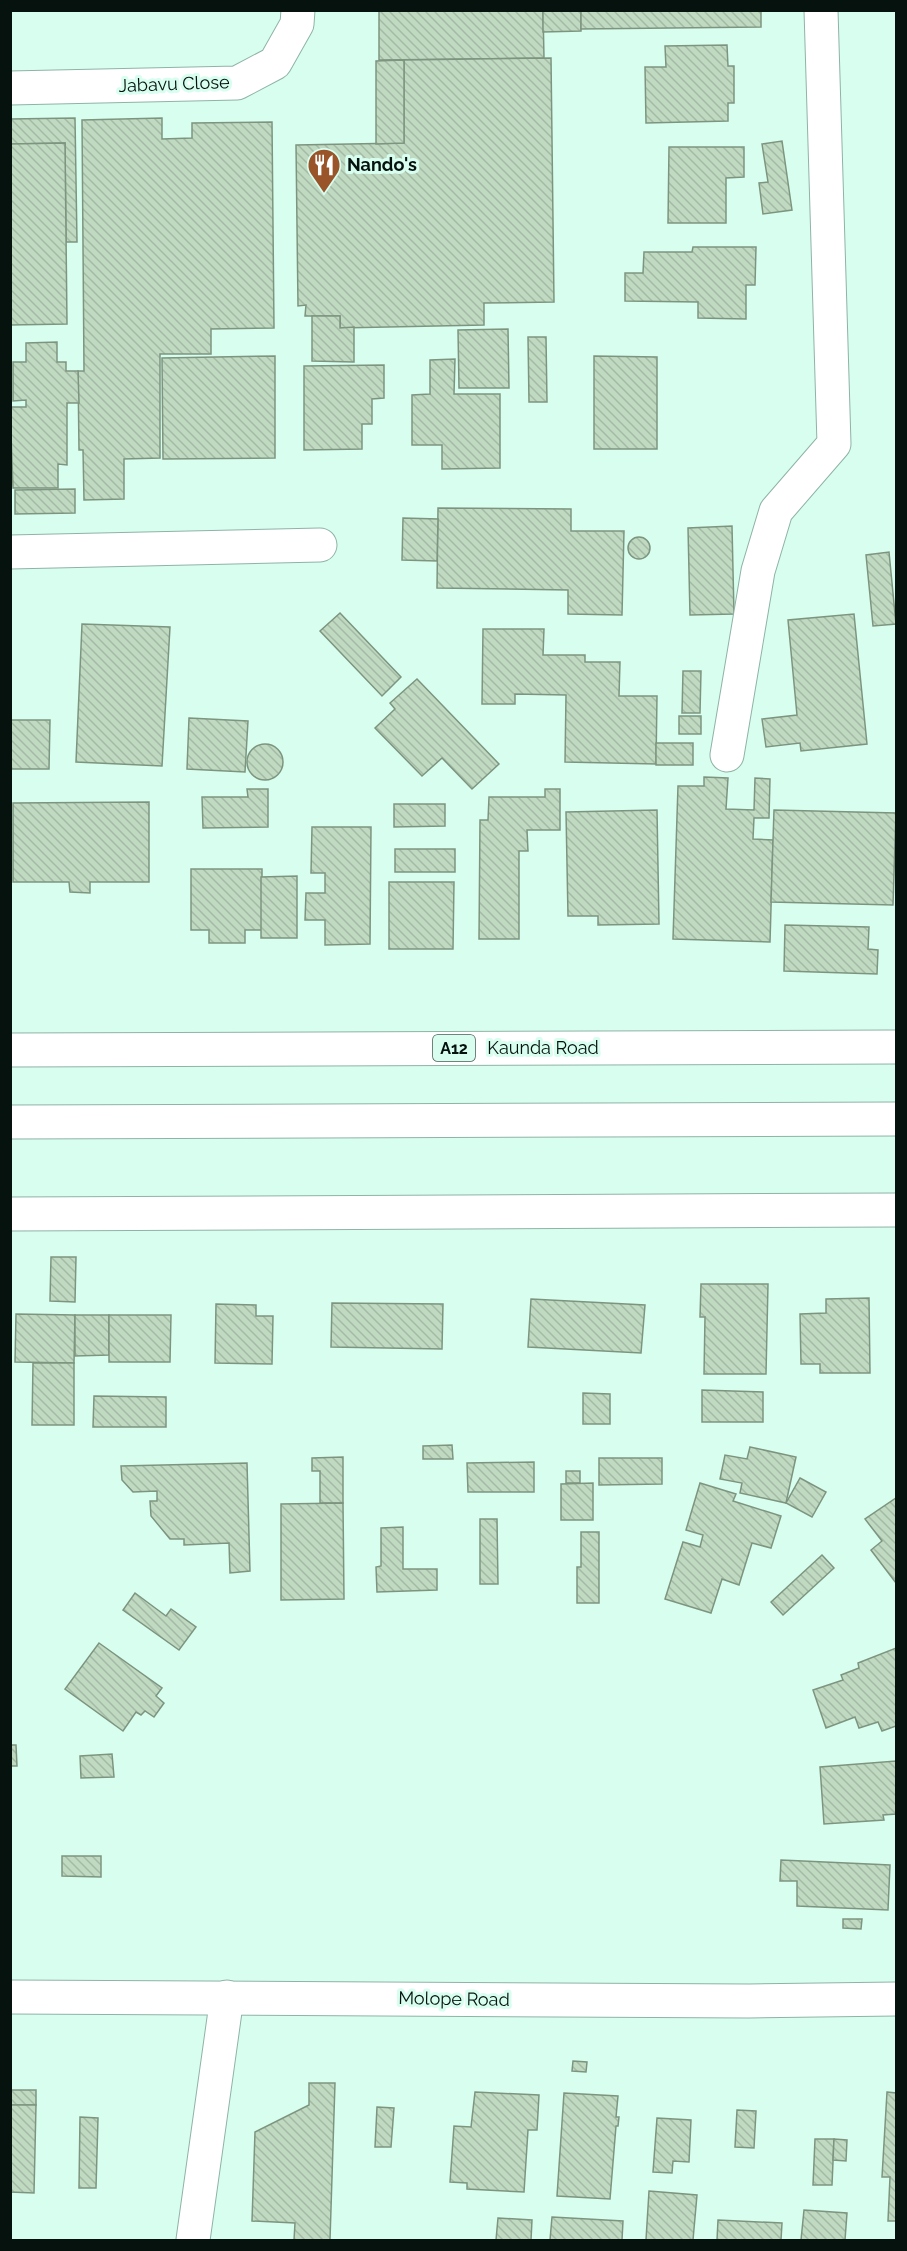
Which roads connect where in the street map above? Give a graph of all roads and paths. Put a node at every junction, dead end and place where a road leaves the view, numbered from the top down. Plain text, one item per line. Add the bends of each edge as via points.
1 (298, 10) edge
2 (821, 10) edge
3 (10, 88) edge
4 (320, 546) dead end
5 (10, 552) edge
6 (727, 755) dead end
7 (897, 1047) edge
8 (10, 1050) edge
9 (897, 1119) edge
10 (10, 1122) edge
11 (897, 1210) edge
12 (10, 1214) edge
13 (10, 1997) edge
14 (226, 1997) junction
15 (897, 1999) edge
16 (193, 2241) edge

1 - 3 street, Jabavu Close via 297,24 275,63 237,83
2 - 6 street via 834,444 776,511 758,571
4 - 5 street
7 - 8 street, Kaunda Road / A12
9 - 10 street
11 - 12 street
13 - 14 street, Molope Road
14 - 15 street, Molope Road
14 - 16 street

